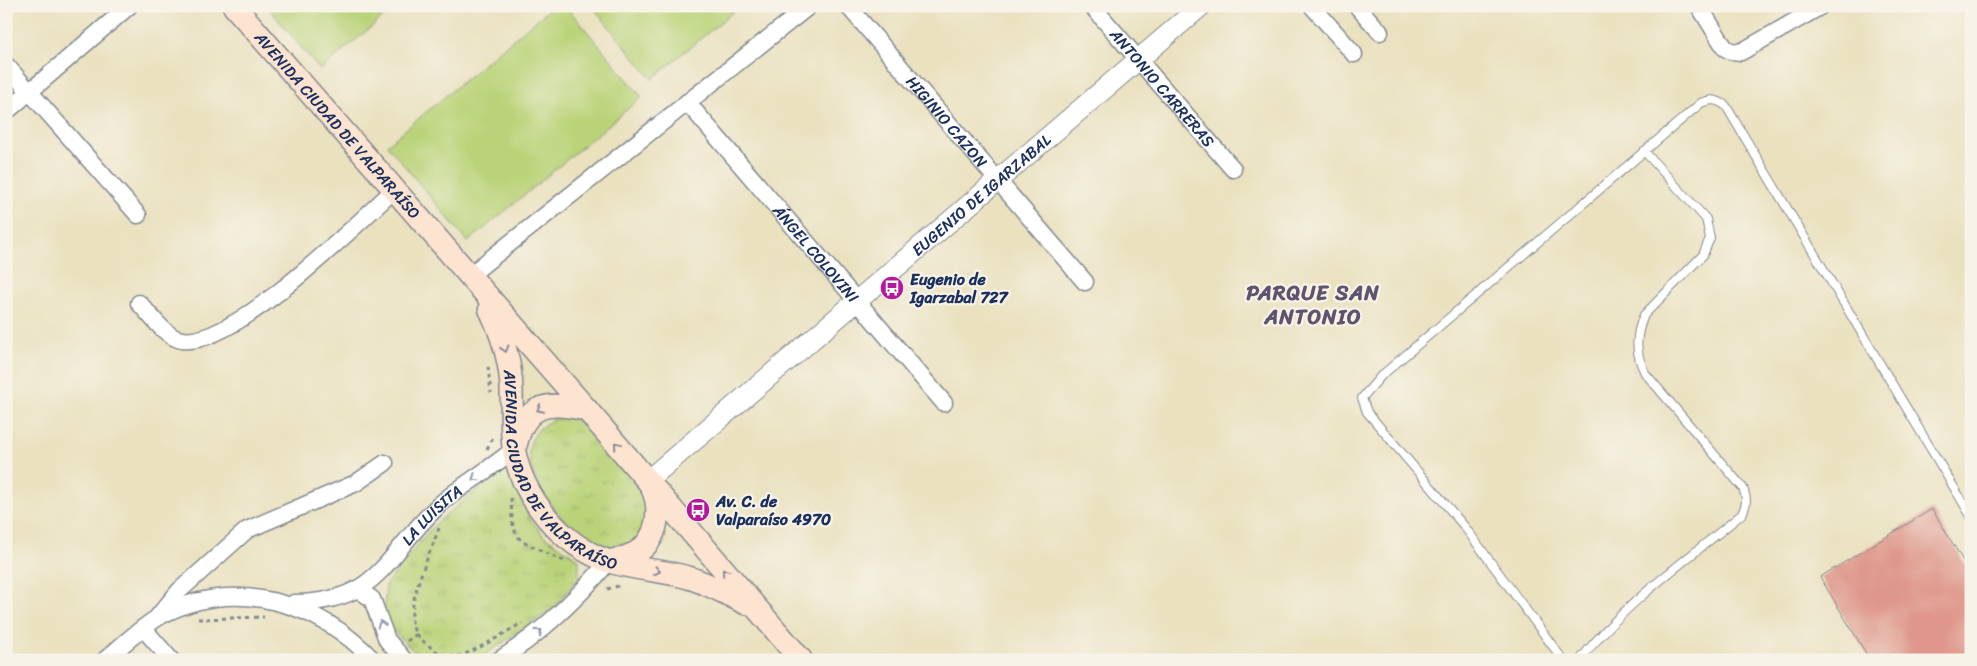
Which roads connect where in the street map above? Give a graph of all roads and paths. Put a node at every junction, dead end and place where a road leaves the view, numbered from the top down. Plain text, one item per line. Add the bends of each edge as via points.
1 (129, 6) edge
2 (234, 6) edge
3 (809, 6) edge
4 (848, 6) edge
5 (1092, 6) edge
6 (1201, 6) edge
7 (1312, 6) edge
8 (1357, 6) edge
9 (1699, 6) edge
10 (1820, 6) edge
11 (1380, 32) dead end
12 (1354, 54) dead end
13 (1139, 60) junction
14 (6, 65) edge
15 (29, 92) junction
16 (688, 102) junction
17 (6, 112) edge
18 (1644, 151) junction
19 (1233, 169) dead end
20 (996, 181) junction
21 (394, 190) junction
22 (138, 215) dead end
23 (475, 281) junction
24 (1084, 282) dead end
25 (858, 302) junction
26 (139, 303) dead end
27 (488, 362) dead end
28 (492, 400) dead end
29 (944, 403) dead end
30 (587, 410) junction
31 (494, 435) dead end
32 (514, 450) junction
33 (482, 454) dead end
34 (385, 463) dead end
35 (647, 481) junction
36 (510, 494) dead end
37 (438, 506) junction
38 (1971, 516) edge
39 (609, 561) junction
40 (594, 579) junction
41 (630, 586) dead end
42 (358, 590) junction
43 (340, 598) junction
44 (284, 603) junction
45 (757, 609) junction
46 (267, 617) dead end
47 (192, 620) dead end
48 (524, 622) dead end
49 (149, 624) junction
50 (517, 626) junction
51 (339, 630) junction
52 (533, 638) junction
53 (106, 660) edge
54 (170, 660) edge
55 (373, 660) edge
56 (404, 660) edge
57 (499, 660) edge
58 (801, 660) edge
59 (1562, 660) edge
60 (1580, 660) edge

1 - 15 street
2 - 21 main road, AVENIDA CIUDAD DE VALPARAÍSO
3 - 16 street
4 - 20 street, HIGINIO CAZON
5 - 13 street, ANTONIO CARRERAS
6 - 13 street, EUGENIO DE IGARZABAL
7 - 12 street
8 - 11 street
9 - 10 street via 1721,43 1731,52 1750,49
13 - 19 street, ANTONIO CARRERAS
13 - 20 street, EUGENIO DE IGARZABAL
14 - 15 street
15 - 17 street
15 - 22 street
16 - 23 street
16 - 25 street, ÁNGEL COLOVINI
18 - 38 lane via 1701,103 1719,100 1726,106
18 - 59 lane via 1380,376 1362,398 1367,412 1464,526
18 - 60 lane via 1706,219 1710,238 1703,255 1644,315 1636,345 1638,359 1645,373 1743,488 1746,505 1742,514 1626,610 1595,640
20 - 24 street, HIGINIO CAZON
20 - 25 street, EUGENIO DE IGARZABAL
21 - 23 main road, AVENIDA CIUDAD DE VALPARAÍSO
21 - 26 street via 265,304 206,338 180,340 169,334
23 - 30 main road, AVENIDA CIUDAD DE VALPARAÍSO
23 -> 32 main road, AVENIDA CIUDAD DE VALPARAÍSO via 499,328 508,358
25 - 29 street, ÁNGEL COLOVINI
25 - 35 street, EUGENIO DE IGARZABAL
27 - 28 path
30 -> 32 main road via 546,405 533,412 522,423
35 -> 30 main road, AVENIDA CIUDAD DE VALPARAÍSO
31 - 33 path
32 -> 37 street, LA LUISITA
32 - 39 main road, AVENIDA CIUDAD DE VALPARAÍSO via 530,492 548,519 566,537
34 - 49 street via 356,483 246,530 179,591
35 - 39 main road via 657,499 658,519 652,534 638,552
45 -> 35 main road, AVENIDA CIUDAD DE VALPARAÍSO
36 - 40 path via 517,538
37 - 42 street, LA LUISITA via 413,531 382,571
37 - 50 path via 446,522 439,528 420,575 412,620 414,631 436,652 449,656 464,654
39 - 40 street
39 -> 45 main road, AVENIDA CIUDAD DE VALPARAÍSO via 690,578
40 - 41 path via 606,590 611,586
52 -> 40 street
42 - 43 street, LA LUISITA
56 -> 42 street via 387,640 372,599
43 - 44 street, LA LUISITA
43 - 51 street via 334,611
44 - 49 street, LA LUISITA via 225,596 182,607
44 - 51 street, LA LUISITA via 306,610
45 - 58 main road, AVENIDA CIUDAD DE VALPARAÍSO
46 - 47 path
48 - 50 path
49 - 53 street
49 - 54 street
50 - 52 path
51 - 55 street, LA LUISITA
52 - 57 street

